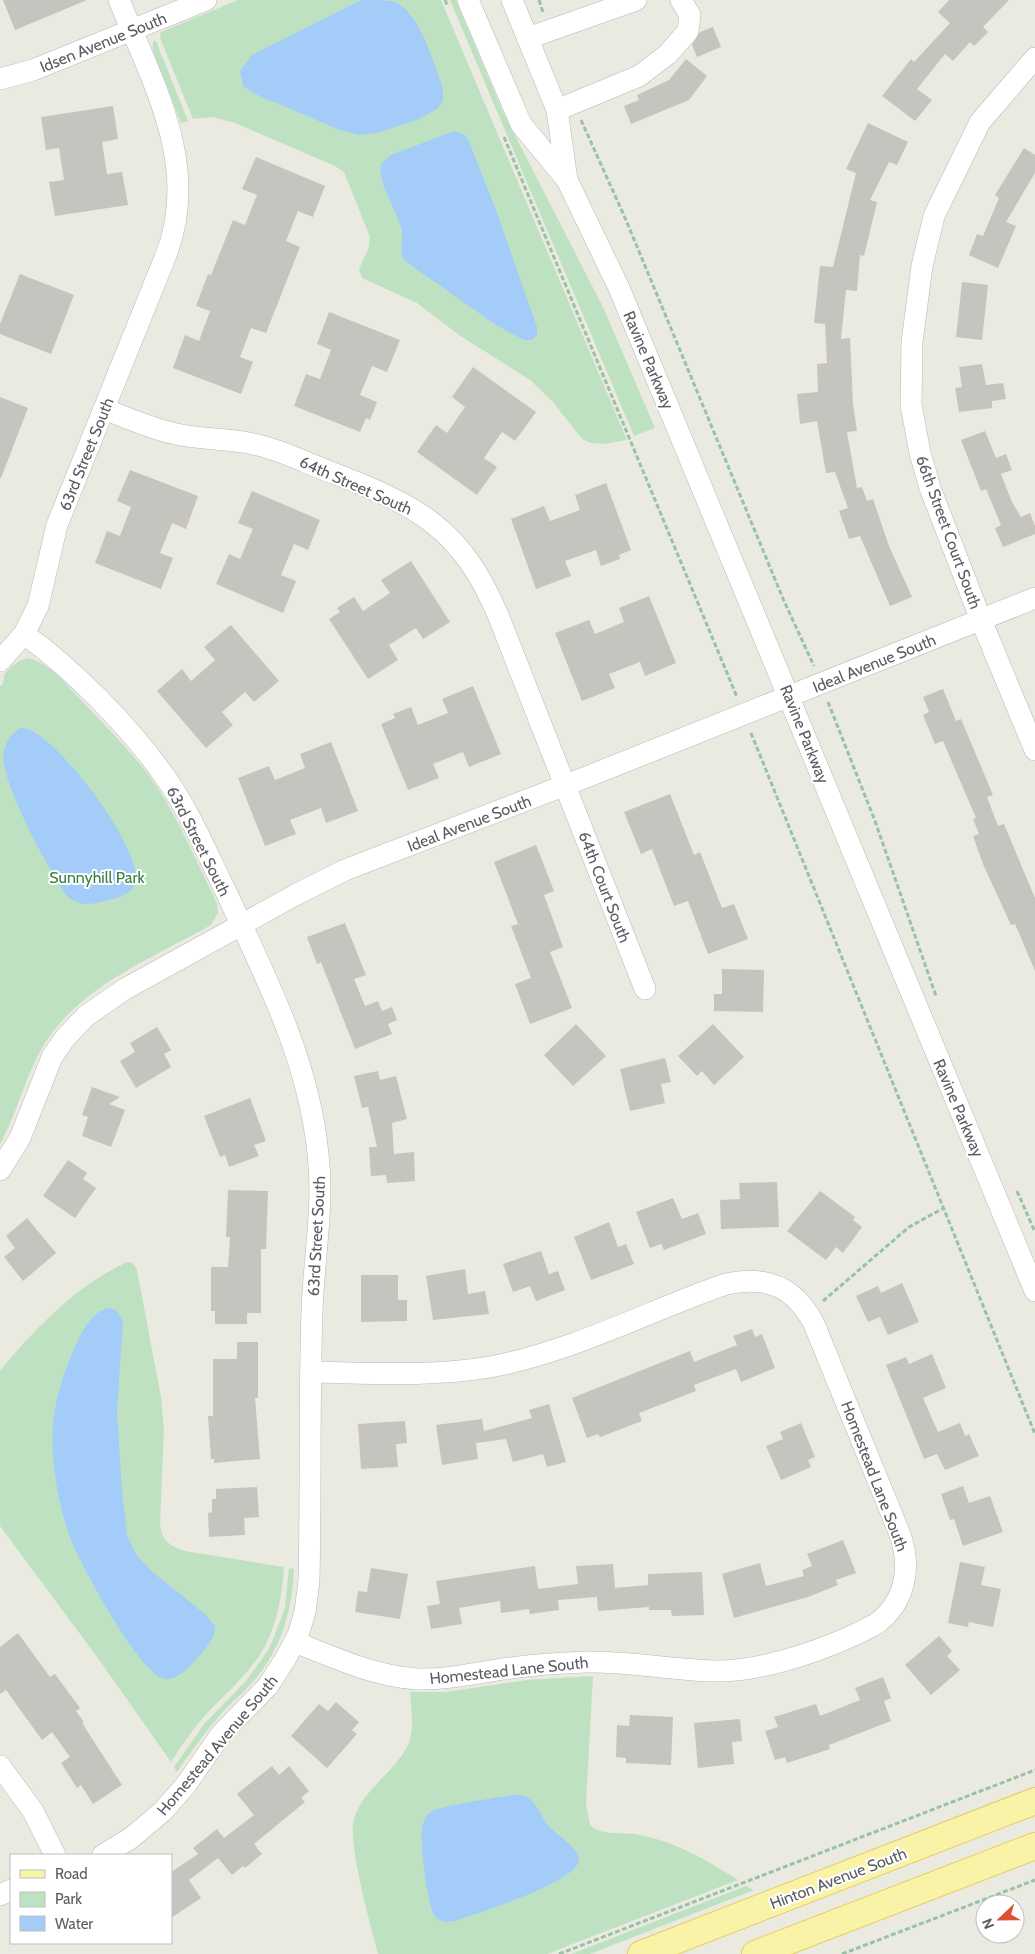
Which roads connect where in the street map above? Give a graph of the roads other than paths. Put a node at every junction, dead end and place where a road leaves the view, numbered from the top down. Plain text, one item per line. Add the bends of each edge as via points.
1 (119, 0) edge
2 (206, 0) edge
3 (468, 0) edge
4 (512, 0) edge
5 (636, 0) edge
6 (681, 0) edge
7 (131, 30) junction
8 (528, 38) junction
9 (1035, 58) edge
10 (0, 79) edge
11 (566, 106) junction
12 (567, 180) junction
13 (104, 409) junction
14 (1035, 598) edge
15 (981, 620) junction
16 (24, 634) junction
17 (0, 661) edge
18 (789, 696) junction
19 (1035, 750) edge
20 (565, 785) junction
21 (242, 925) junction
22 (645, 989) dead end
23 (0, 1170) edge
24 (1035, 1291) edge
25 (311, 1372) junction
26 (295, 1642) junction
27 (0, 1766) edge
28 (1035, 1801) edge
29 (1035, 1846) edge
30 (54, 1854) edge
31 (104, 1854) edge
32 (641, 1954) edge
33 (755, 1954) edge

1 - 7 street, 63rd Street South
2 - 7 street, Idsen Avenue South
3 - 12 street, Ravine Parkway via 521,124
4 - 8 street, Ravine Parkway
5 - 8 street
6 - 11 street via 690,15 688,31 668,54 639,76
7 - 10 street, Idsen Avenue South via 33,70
7 - 13 street, 63rd Street South via 171,134 179,171 179,193 169,248
8 - 11 street, Ravine Parkway
9 - 15 street, 66th Street Court South via 980,122 934,216 922,266 912,342 911,405 920,453 930,488
11 - 12 street, Ravine Parkway
12 - 18 street, Ravine Parkway via 625,304
13 - 16 street, 63rd Street South via 57,525 38,606
13 - 20 street, 64th Street South via 168,432 274,450 391,497 439,527 463,551 485,584
14 - 15 street, Ideal Avenue South
15 - 18 street, Ideal Avenue South
15 - 19 street, 66th Street Court South
16 - 17 street
16 - 21 street, 63rd Street South via 96,698 161,771 182,803
18 - 20 street, Ideal Avenue South
18 - 24 street, Ravine Parkway
20 - 21 street, Ideal Avenue South via 340,873
20 - 22 street, 64th Court South
21 - 23 street, Ideal Avenue South via 110,998 76,1026 48,1064 20,1138
21 - 25 street, 63rd Street South via 266,974 296,1052 314,1124 321,1196 312,1307
25 - 26 street, 63rd Street South via 308,1581 305,1612
25 - 26 street, Homestead Lane South via 432,1373 508,1363 557,1349 719,1287 745,1281 762,1282 788,1291 809,1314 904,1548 906,1575 891,1610 876,1624 789,1660 728,1671 588,1662 415,1679 369,1671
26 - 31 street, Homestead Avenue South via 268,1686 222,1733 178,1795 143,1828
27 - 30 street via 33,1811
28 - 32 main road, Hinton Avenue South
29 - 33 main road

